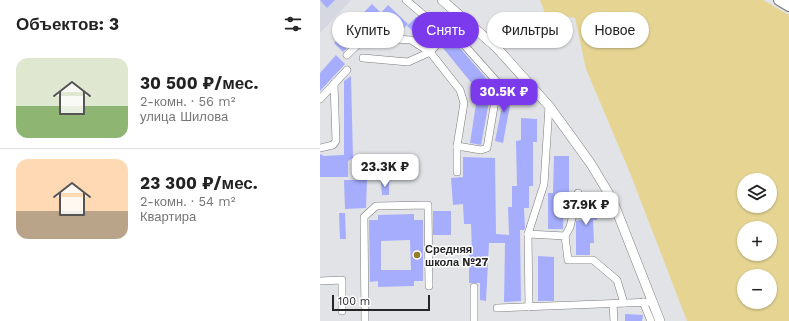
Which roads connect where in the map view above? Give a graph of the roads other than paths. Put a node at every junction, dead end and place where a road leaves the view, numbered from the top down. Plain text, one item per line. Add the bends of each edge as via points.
1 (406, 0) edge
2 (442, 0) edge
3 (778, 0) edge
4 (789, 6) edge
5 (422, 12) edge
6 (456, 12) edge
7 (479, 32) edge
8 (433, 48) edge
9 (464, 48) edge
10 (430, 52) junction
11 (347, 55) dead end
12 (363, 58) dead end
13 (347, 70) dead end
14 (334, 84) junction
15 (320, 99) edge
16 (549, 106) junction
17 (457, 146) junction
18 (320, 148) edge
19 (457, 172) dead end
20 (578, 193) dead end
21 (528, 234) junction
22 (565, 236) junction
23 (320, 280) edge
24 (429, 286) dead end
25 (474, 287) dead end
26 (643, 302) junction
27 (653, 302) junction
28 (624, 303) junction
29 (613, 304) junction
30 (529, 306) junction
31 (497, 308) dead end
32 (342, 312) dead end
33 (365, 321) edge
34 (474, 321) edge
35 (614, 321) edge
36 (651, 321) edge
37 (660, 321) edge

1 - 5 street
2 - 6 main road
3 - 4 highway
7 - 16 main road via 496,47
8 - 10 street
9 - 17 street via 498,83 487,148 481,150
10 - 11 street via 411,40 394,39 379,24
10 - 12 street via 408,62
10 - 17 street via 460,90 464,103
13 - 14 street
14 - 15 street
14 - 18 street via 336,141 333,145
16 - 21 street via 544,184
16 - 27 main road via 591,164 612,199
17 - 19 street
20 - 22 street via 570,227
21 - 22 street
21 - 30 street
22 - 28 street via 568,260 593,260 616,280
23 - 32 street via 342,280
24 - 33 street via 428,205 376,206 364,217
25 - 34 street
26 - 27 street
26 - 28 street
26 - 36 street
27 - 37 main road
28 - 29 street
29 - 30 street
29 - 35 street
30 - 31 street

